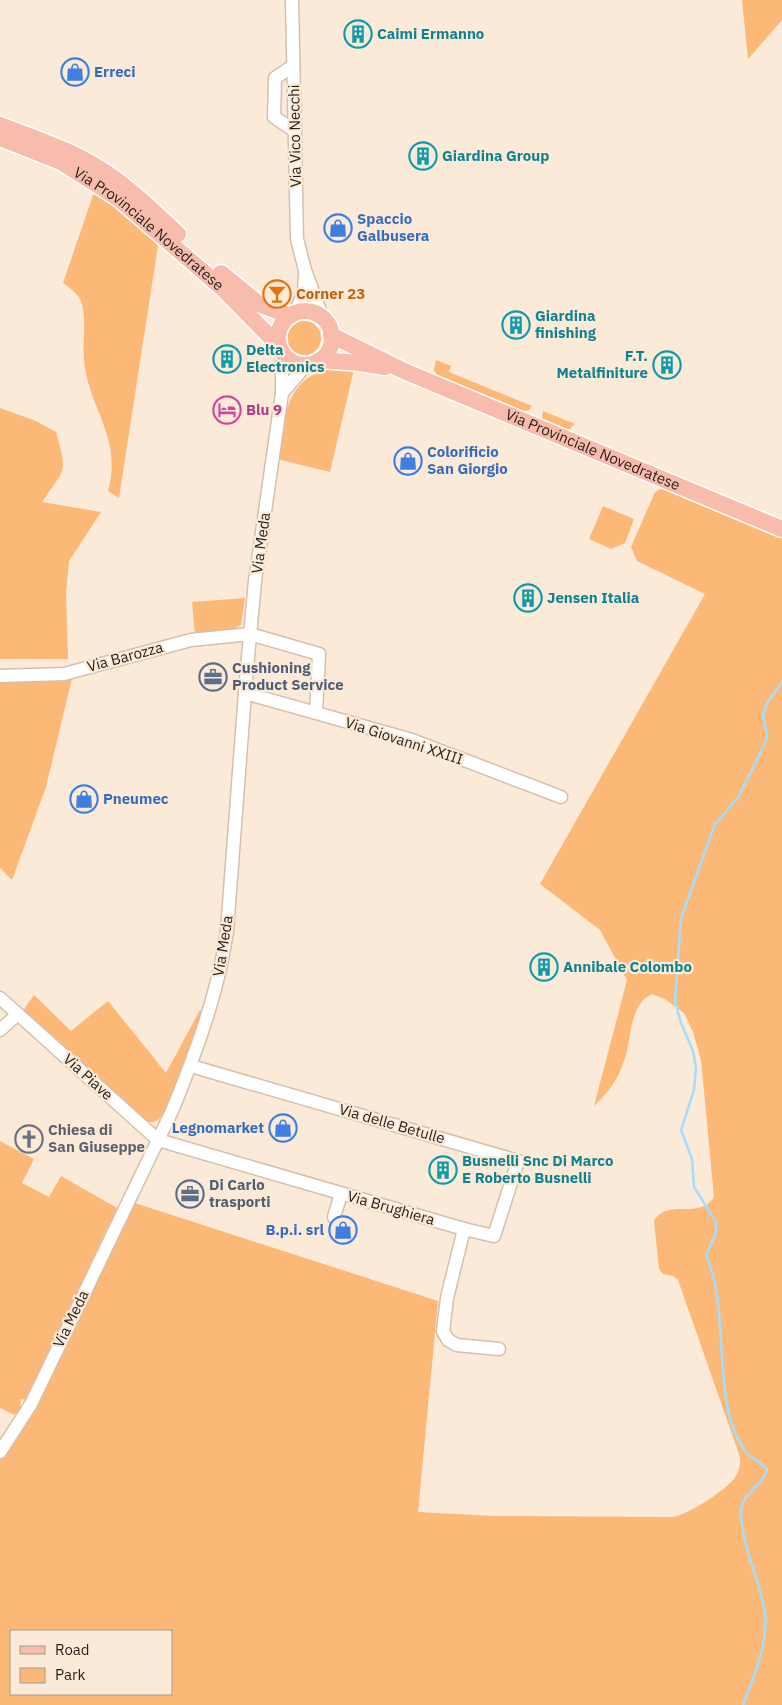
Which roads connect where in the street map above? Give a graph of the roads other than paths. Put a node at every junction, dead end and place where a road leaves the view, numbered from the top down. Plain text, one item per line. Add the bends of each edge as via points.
1 (292, 0) edge
2 (294, 66) junction
3 (0, 125) edge
4 (295, 131) junction
5 (0, 138) edge
6 (305, 270) junction
7 (292, 314) junction
8 (323, 319) junction
9 (331, 334) junction
10 (281, 349) junction
11 (313, 362) junction
12 (404, 371) junction
13 (282, 392) junction
14 (782, 529) edge
15 (250, 634) junction
16 (0, 676) edge
17 (245, 693) junction
18 (316, 713) junction
19 (561, 797) dead end
20 (0, 998) edge
21 (18, 1014) junction
22 (0, 1030) edge
23 (191, 1066) junction
24 (158, 1140) junction
25 (341, 1194) junction
26 (334, 1217) dead end
27 (464, 1229) junction
28 (499, 1349) dead end
29 (0, 1452) edge

1 - 2 street, Via Vico Necchi
2 - 4 street, Via Vico Necchi
2 - 4 street via 275,78 274,117
3 - 7 main road, Via Provinciale Novedratese via 60,148 100,169 138,198 249,298 269,310
4 - 6 street, Via Vico Necchi via 296,239
5 - 10 main road, Via Provinciale Novedratese via 61,162 119,199 222,288
6 - 7 street, Via Vico Necchi via 304,292
6 - 8 street, Via Vico Necchi
7 - 8 main road via 311,312
7 - 10 main road via 280,329
8 - 9 main road
9 - 11 main road via 330,346
9 - 12 main road, Via Provinciale Novedratese
10 - 11 main road via 292,362
10 - 13 street, Via Meda
11 - 12 main road, Via Provinciale Novedratese via 360,363
11 - 13 street
12 - 14 main road, Via Provinciale Novedratese
13 - 15 street, Via Meda
15 - 16 street, Via Barozza via 191,640 64,674
15 - 17 street, Via Meda
15 - 18 street via 321,655
17 - 18 street, Via Giovanni XXIII
17 - 23 street, Via Meda via 227,931 221,972
18 - 19 street, Via Giovanni XXIII via 412,740
20 - 21 street, Via Piave
21 - 22 street
21 - 24 street, Via Piave
23 - 24 street, Via Meda
23 - 27 street, Via delle Betulle via 518,1161 494,1236
24 - 25 street, Via Brughiera
24 - 29 street, Via Meda via 30,1404
25 - 26 street
25 - 27 street, Via Brughiera
27 - 28 street via 447,1298 443,1331 448,1340 457,1345

